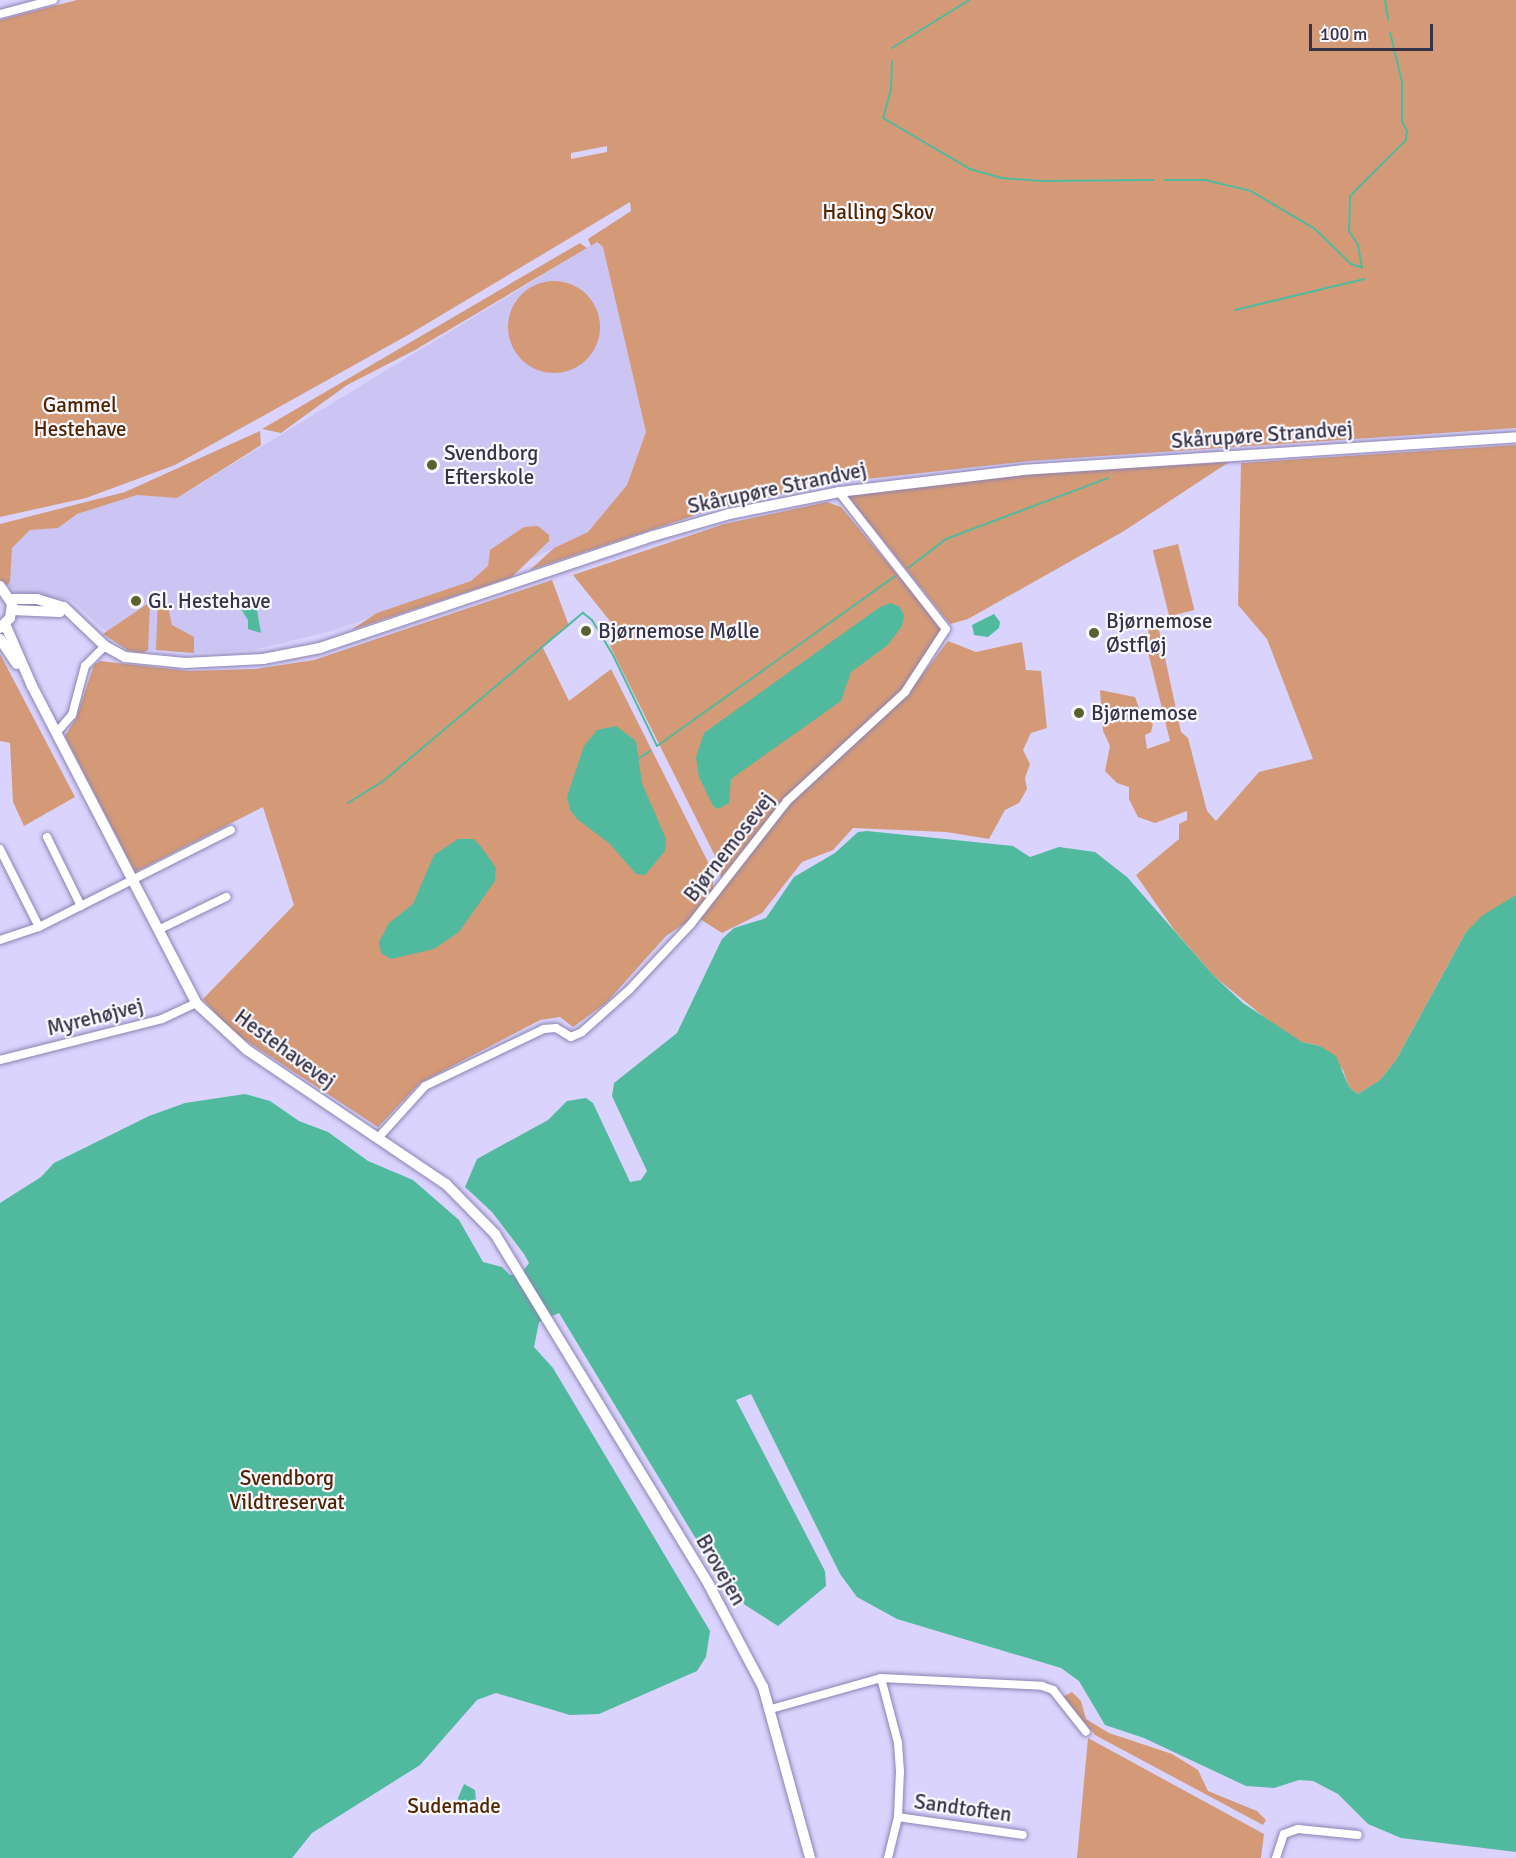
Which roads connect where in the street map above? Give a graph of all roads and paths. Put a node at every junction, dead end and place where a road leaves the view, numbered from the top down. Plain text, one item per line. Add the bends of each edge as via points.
1 (53, 0) edge
2 (0, 14) edge
3 (1516, 437) edge
4 (838, 492) junction
5 (0, 586) edge
6 (12, 604) junction
7 (2, 626) edge
8 (0, 639) edge
9 (105, 646) junction
10 (32, 686) junction
11 (57, 732) junction
12 (231, 830) dead end
13 (47, 837) dead end
14 (0, 849) edge
15 (132, 879) junction
16 (226, 897) dead end
17 (81, 906) junction
18 (39, 927) junction
19 (158, 930) junction
20 (0, 940) edge
21 (196, 1003) junction
22 (0, 1060) edge
23 (378, 1138) junction
24 (550, 1322) joint
25 (882, 1678) junction
26 (771, 1709) junction
27 (1086, 1732) dead end
28 (898, 1817) junction
29 (1023, 1835) dead end
30 (1358, 1835) dead end
31 (810, 1858) edge
32 (888, 1858) edge
33 (1276, 1858) edge

1 - 2 street
3 - 4 street, Skårupøre Strandvej via 1023,470
4 - 9 street, Skårupøre Strandvej via 729,514 653,536 293,654 230,662 150,662 125,657
4 - 23 street, Bjørnemosevej via 946,629 905,692 787,801 691,924 630,990 582,1032 571,1037 556,1028 544,1029 425,1086
5 - 6 street
6 - 7 street
6 - 9 street, Skårupøre Strandvej via 46,608 80,619
7 - 10 street, Hestehavevej
8 - 10 street, Hestehavevej
9 - 11 street via 85,666 72,715
10 - 11 street, Hestehavevej
11 - 15 street, Hestehavevej
12 - 15 street
13 - 17 street
14 - 18 street
15 - 17 street
15 - 19 street, Hestehavevej
16 - 19 street
17 - 18 street
18 - 20 street
19 - 21 street, Hestehavevej
21 - 22 street, Myrehøjvej via 162,1019
21 - 23 street, Hestehavevej via 247,1050
23 - 24 street, Hestehavevej via 465,1200 489,1226
24 - 26 street, Brovejen via 709,1585
25 - 26 street
25 - 27 street via 1042,1686 1053,1690
25 - 28 street via 898,1743
26 - 31 street, Brovejen
28 - 29 street, Sandtoften
28 - 32 street
30 - 33 street via 1298,1829 1284,1834

